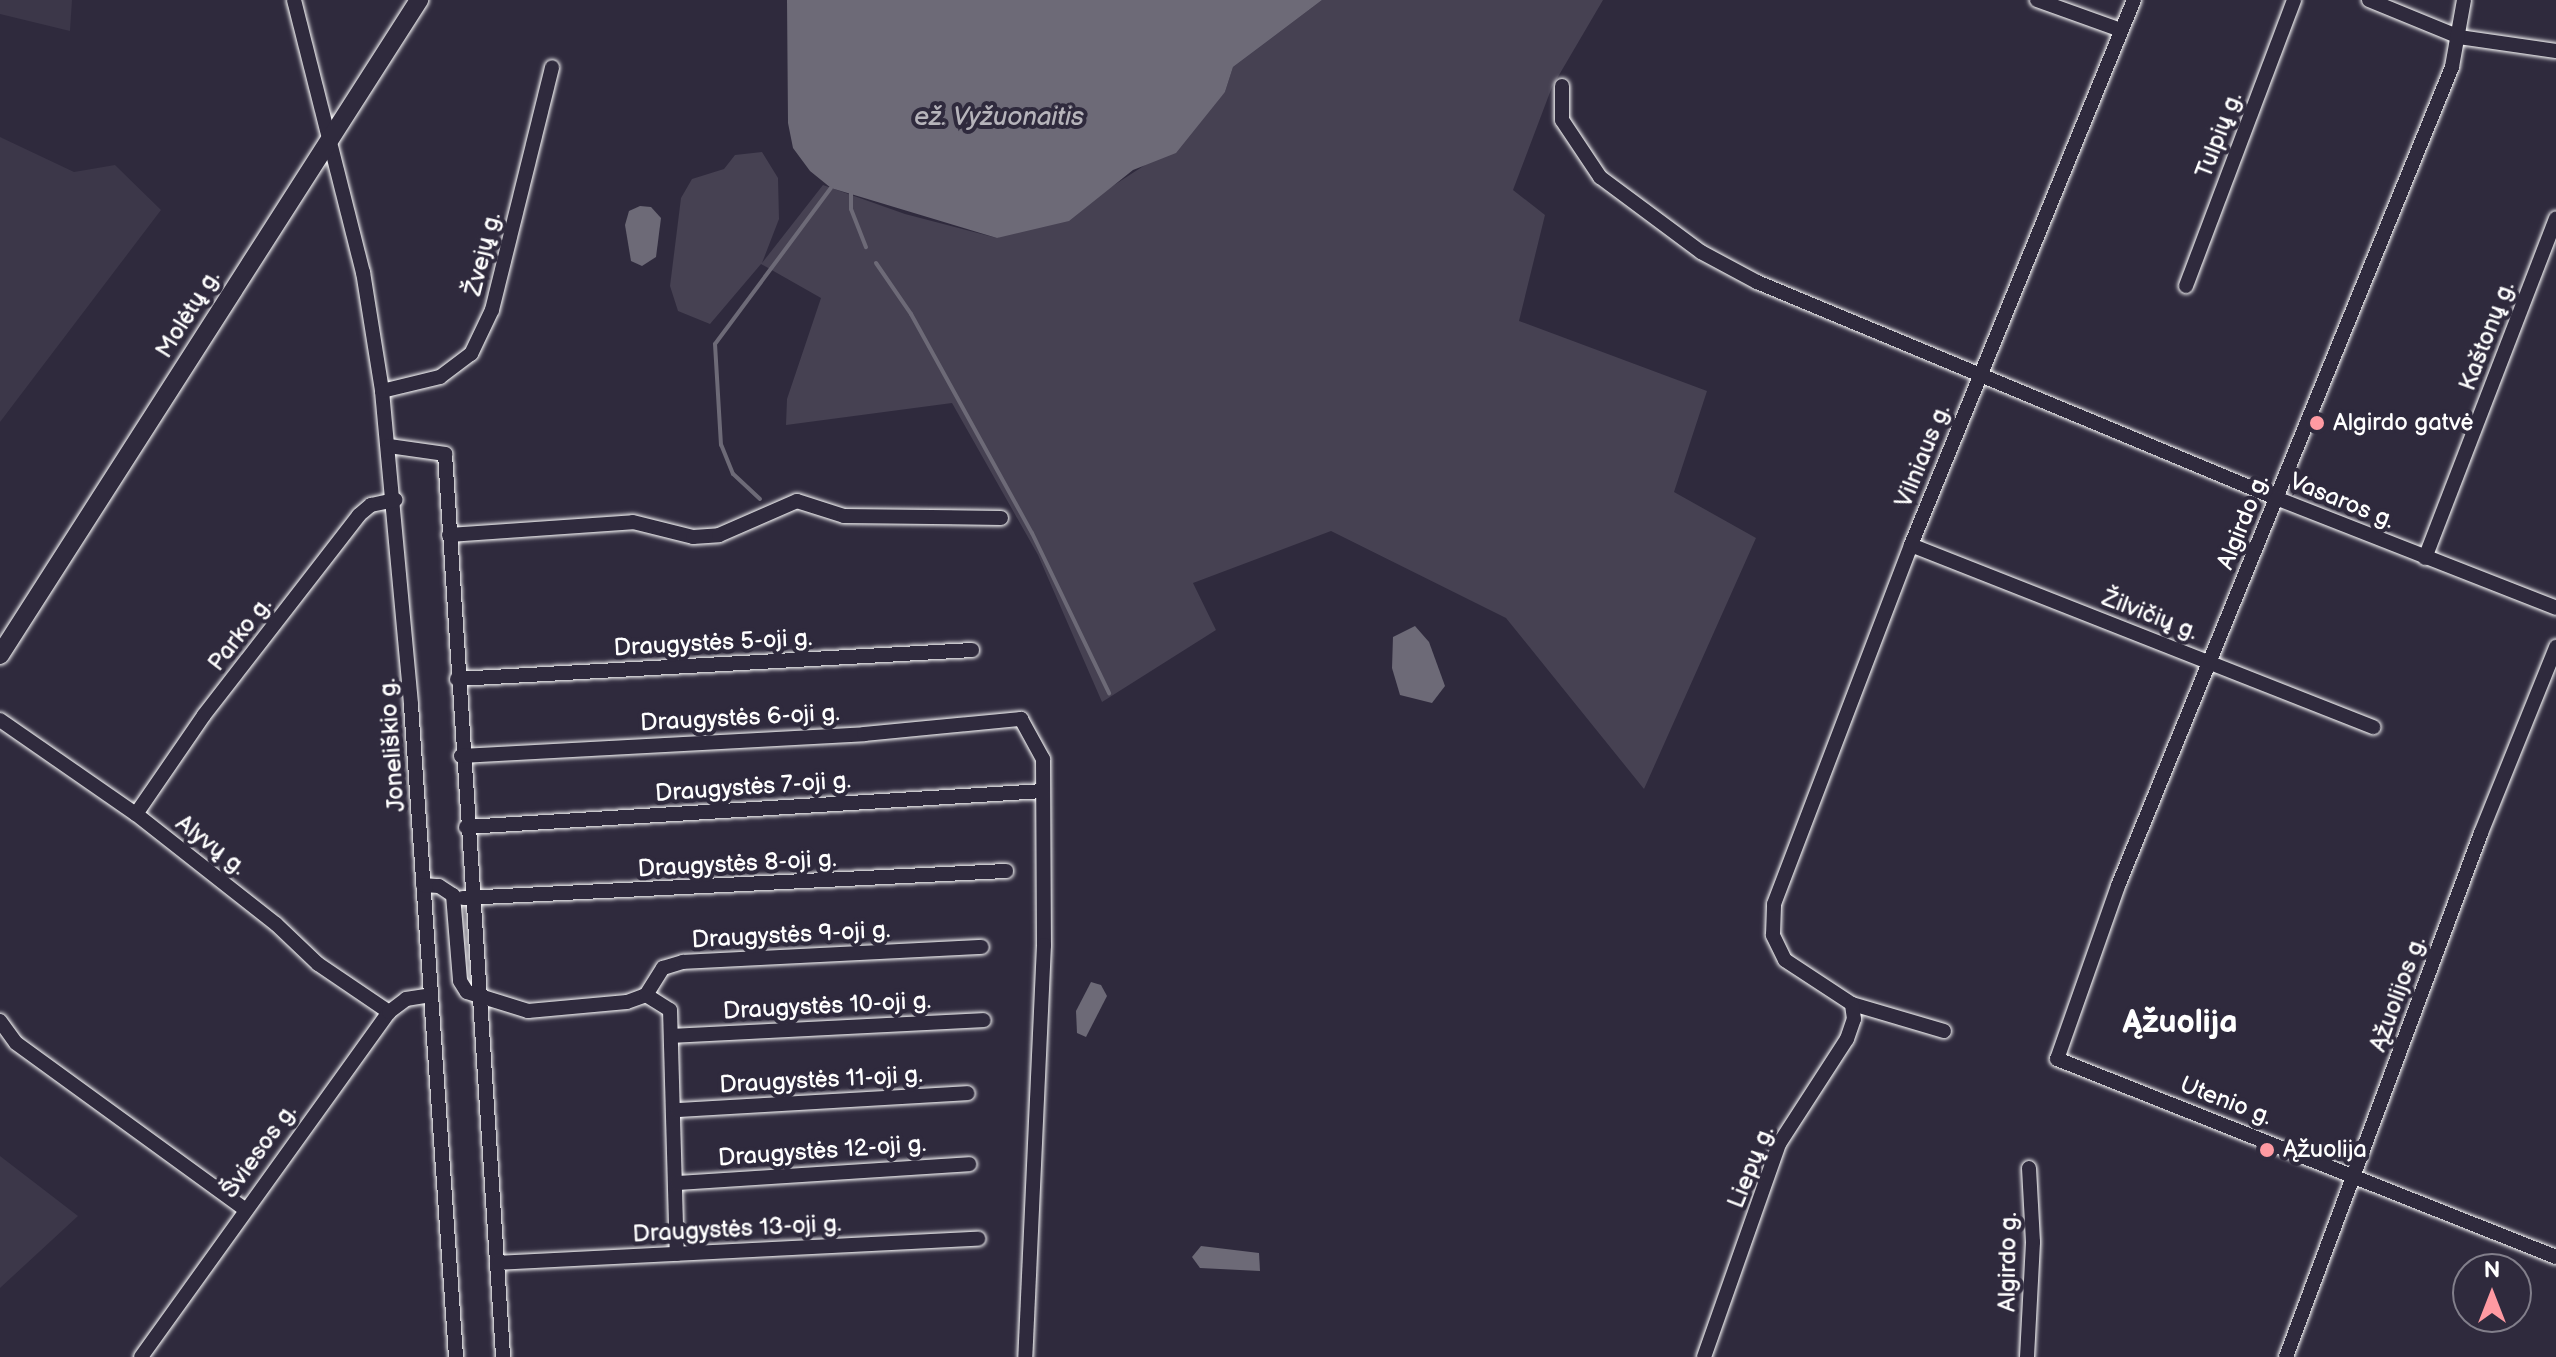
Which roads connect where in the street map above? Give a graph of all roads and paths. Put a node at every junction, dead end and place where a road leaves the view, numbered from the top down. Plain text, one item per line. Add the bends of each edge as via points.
1 (294, 0) edge
2 (419, 0) edge
3 (2037, 0) edge
4 (2134, 0) edge
5 (2294, 0) edge
6 (2369, 0) edge
7 (2464, 0) edge
8 (2121, 30) junction
9 (2459, 37) junction
10 (2556, 51) edge
11 (552, 67) dead end
12 (1562, 86) dead end
13 (330, 136) junction
14 (2556, 218) edge
15 (2186, 286) dead end
16 (1980, 375) junction
17 (382, 391) junction
18 (389, 446) junction
19 (2276, 498) junction
20 (395, 500) junction
21 (1001, 518) dead end
22 (449, 535) junction
23 (1911, 545) junction
24 (2425, 558) junction
25 (2556, 608) edge
26 (2556, 647) edge
27 (972, 650) dead end
28 (0, 655) edge
29 (2211, 662) junction
30 (457, 679) junction
31 (0, 720) edge
32 (2373, 727) dead end
33 (461, 756) junction
34 (1043, 791) junction
35 (136, 814) junction
36 (466, 827) junction
37 (1006, 871) dead end
38 (423, 885) junction
39 (453, 895) junction
40 (471, 901) junction
41 (982, 947) dead end
42 (431, 995) junction
43 (646, 995) junction
44 (478, 998) junction
45 (1852, 1004) junction
46 (389, 1012) junction
47 (984, 1020) dead end
48 (0, 1021) edge
49 (1944, 1031) dead end
50 (672, 1036) junction
51 (2057, 1059) joint
52 (968, 1093) dead end
53 (677, 1110) junction
54 (969, 1164) dead end
55 (2029, 1168) dead end
56 (2355, 1175) junction
57 (677, 1183) junction
58 (243, 1208) junction
59 (978, 1239) dead end
60 (677, 1254) junction
61 (2556, 1257) edge
62 (497, 1263) junction
63 (141, 1357) edge
64 (456, 1357) edge
65 (503, 1357) edge
66 (1025, 1357) edge
67 (1704, 1357) edge
68 (2027, 1357) edge
69 (2286, 1357) edge

1 - 13 street, Joneliškio g.
2 - 13 street, Molėtų g.
3 - 8 street
4 - 8 street, Vilniaus g.
5 - 15 street, Tulpių g.
6 - 9 street
7 - 9 street, Algirdo g.
8 - 16 street, Vilniaus g.
9 - 10 street
9 - 19 street, Algirdo g. via 2452,67
11 - 17 street, Žvejų g. via 492,310 471,354 440,377
12 - 16 street, Vasaros g. via 1562,120 1586,161 1701,252 1757,282
13 - 17 street, Joneliškio g. via 363,272
13 - 28 street, Molėtų g.
14 - 24 street, Kaštonų g.
16 - 19 street, Vasaros g.
16 - 23 street, Vilniaus g.
17 - 18 street, Joneliškio g.
18 - 20 street, Joneliškio g.
18 - 22 street via 445,454
19 - 24 street, Vasaros g.
19 - 29 street, Algirdo g.
20 - 35 street, Parko g. via 371,505 359,515 204,715
20 - 38 street, Joneliškio g.
21 - 22 street via 844,516 797,501 719,535 693,537 633,522
22 - 30 street
23 - 29 street, Žilvičių g.
23 - 45 street, Vilniaus g. via 1779,887 1773,935 1785,960
24 - 25 street, Vasaros g.
26 - 56 street, Ąžuolijos g.
27 - 30 street, Draugystės 5-oji g.
29 - 32 street, Žilvičių g.
29 - 51 street, Algirdo g. via 2118,886
30 - 33 street
31 - 35 street, Alyvų g.
33 - 34 street, Draugystės 6-oji g. via 864,734 1021,719 1043,759
33 - 36 street
34 - 36 street, Draugystės 7-oji g.
34 - 66 street via 1044,945
35 - 46 street, Alyvų g. via 276,924 318,964
36 - 40 street
37 - 40 street, Draugystės 8-oji g.
38 - 39 street via 439,886
38 - 42 street, Joneliškio g.
39 - 40 street
39 - 44 street via 460,981
40 - 44 street
41 - 43 street, Draugystės 9-oji g. via 683,962 663,968
42 - 46 street, Šviesos g. via 406,999
42 - 64 street, Joneliškio g.
43 - 44 street via 627,1002 528,1011
43 - 50 street via 670,1010
44 - 62 street
45 - 49 street
45 - 67 street, Liepų g. via 1854,1019 1847,1039 1779,1144
46 - 58 street, Šviesos g.
47 - 50 street, Draugystės 10-oji g.
48 - 58 street via 16,1043
50 - 53 street
51 - 56 street, Utenio g.
52 - 53 street, Draugystės 11-oji g.
53 - 57 street
54 - 57 street, Draugystės 12-oji g.
55 - 68 street, Algirdo g. via 2033,1242
56 - 61 street, Utenio g.
56 - 69 street, Ąžuolijos g.
57 - 60 street
58 - 63 street, Šviesos g.
59 - 60 street, Draugystės 13-oji g.
60 - 62 street, Draugystės 13-oji g.
62 - 65 street

